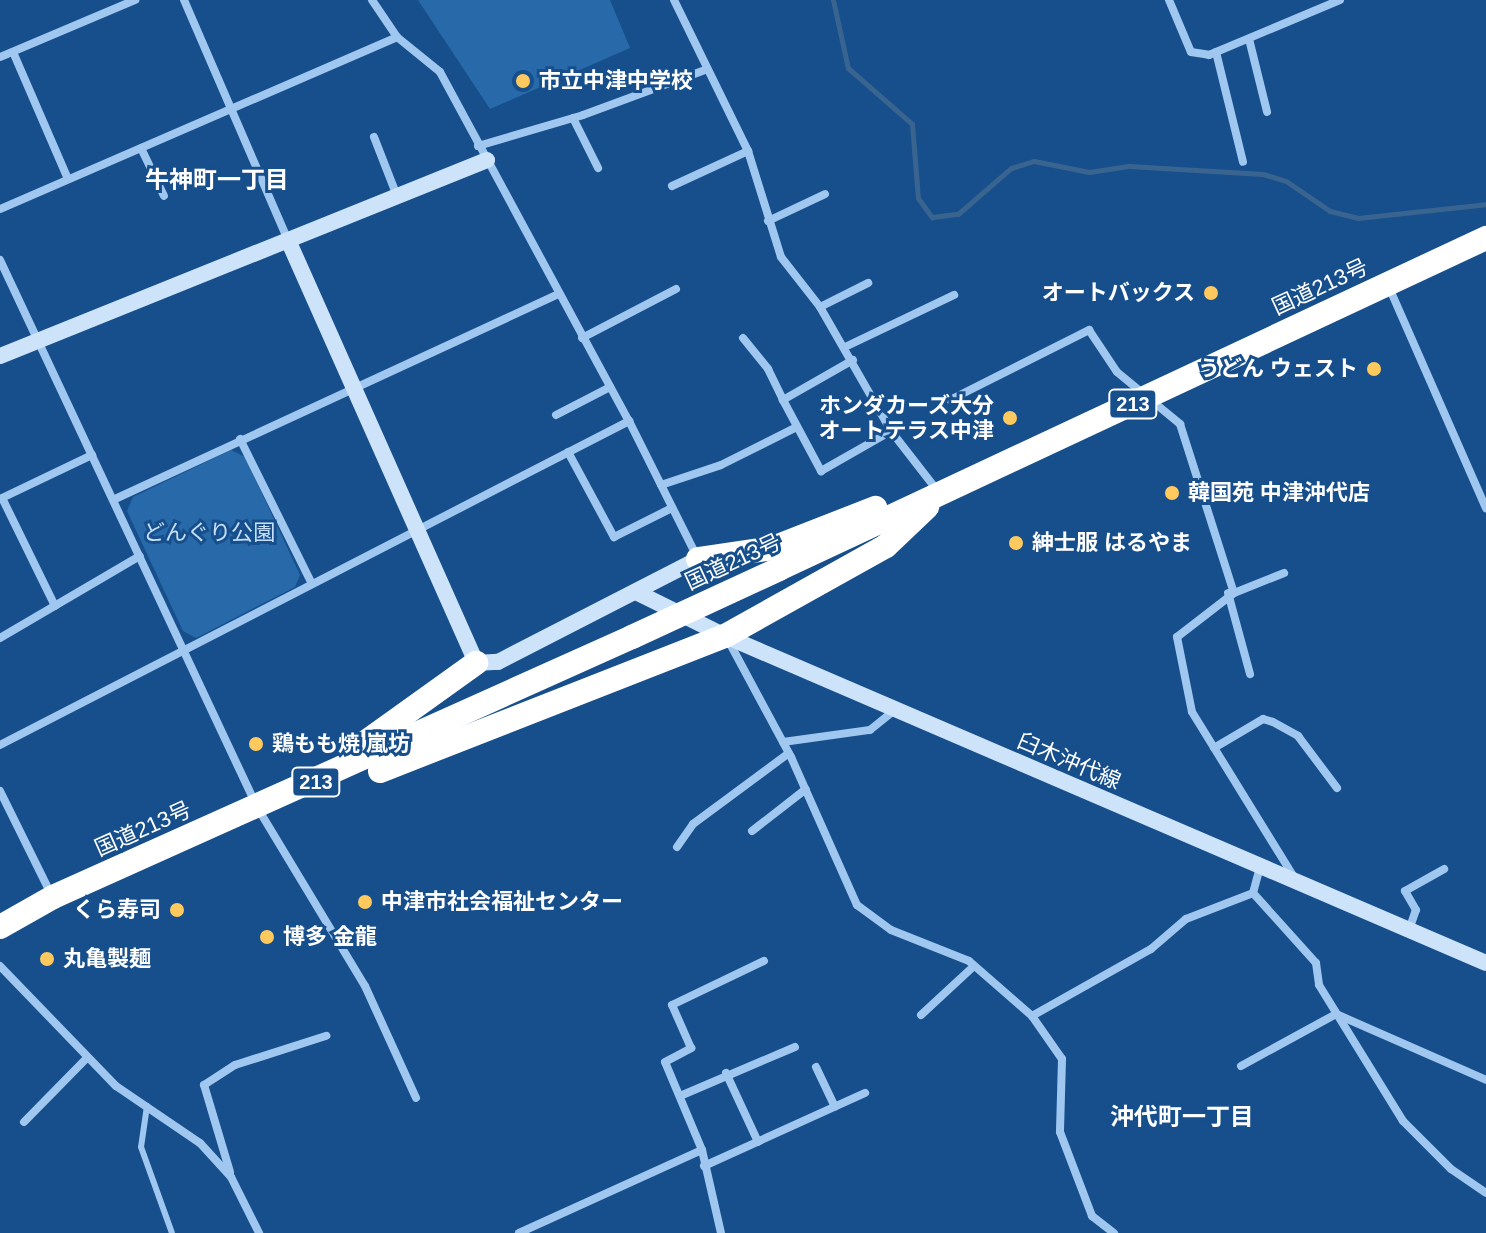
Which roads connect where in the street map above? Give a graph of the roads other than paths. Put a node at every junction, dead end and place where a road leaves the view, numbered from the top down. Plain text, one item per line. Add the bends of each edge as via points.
1 (135, 0) edge
2 (184, 0) edge
3 (372, 0) edge
4 (674, 0) edge
5 (1169, 0) edge
6 (1340, 0) edge
7 (397, 37) junction
8 (1249, 39) junction
9 (13, 52) junction
10 (1216, 52) junction
11 (0, 57) edge
12 (705, 70) junction
13 (234, 107) junction
14 (1267, 112) dead end
15 (573, 118) junction
16 (374, 137) dead end
17 (141, 148) junction
18 (748, 151) junction
19 (482, 153) junction
20 (1243, 162) dead end
21 (598, 168) dead end
22 (68, 179) junction
23 (672, 186) dead end
24 (825, 194) dead end
25 (164, 196) dead end
26 (397, 196) junction
27 (0, 209) edge
28 (768, 221) junction
29 (1486, 238) edge
30 (288, 240) junction
31 (0, 260) edge
32 (868, 283) dead end
33 (1388, 284) junction
34 (676, 289) dead end
35 (557, 295) junction
36 (954, 295) dead end
37 (820, 307) junction
38 (582, 338) junction
39 (743, 338) dead end
40 (37, 341) junction
41 (845, 347) junction
42 (0, 356) edge
43 (853, 360) junction
44 (356, 387) junction
45 (610, 387) junction
46 (1148, 397) junction
47 (783, 400) junction
48 (950, 400) dead end
49 (556, 415) dead end
50 (629, 421) junction
51 (797, 427) junction
52 (891, 431) junction
53 (240, 439) junction
54 (568, 452) junction
55 (92, 455) junction
56 (661, 485) junction
57 (940, 494) junction
58 (115, 499) junction
59 (672, 508) junction
60 (1486, 508) edge
61 (418, 528) junction
62 (140, 556) junction
63 (698, 559) junction
64 (1284, 573) dead end
65 (311, 582) junction
66 (638, 593) junction
67 (1231, 593) junction
68 (55, 606) junction
69 (725, 636) junction
70 (0, 638) edge
71 (185, 648) junction
72 (476, 663) junction
73 (1250, 674) dead end
74 (895, 710) junction
75 (783, 742) junction
76 (0, 745) edge
77 (1214, 748) junction
78 (789, 753) junction
79 (343, 770) junction
80 (1337, 788) dead end
81 (806, 789) junction
82 (0, 791) edge
83 (2, 804) edge
84 (257, 807) junction
85 (752, 831) dead end
86 (677, 847) dead end
87 (1260, 867) junction
88 (1444, 869) dead end
89 (1298, 884) junction
90 (1253, 893) junction
91 (53, 897) junction
92 (0, 927) edge
93 (1409, 930) junction
94 (764, 961) dead end
95 (1486, 963) edge
96 (0, 966) edge
97 (974, 966) junction
98 (1336, 1014) junction
99 (921, 1015) dead end
100 (1032, 1016) junction
101 (326, 1036) dead end
102 (795, 1047) dead end
103 (87, 1058) junction
104 (1241, 1066) dead end
105 (816, 1067) dead end
106 (726, 1073) junction
107 (1486, 1080) edge
108 (865, 1093) dead end
109 (680, 1096) junction
110 (416, 1098) dead end
111 (147, 1106) junction
112 (835, 1107) junction
113 (24, 1122) dead end
114 (758, 1142) junction
115 (702, 1150) junction
116 (704, 1166) junction
117 (231, 1177) junction
118 (1486, 1193) edge
119 (172, 1233) edge
120 (259, 1233) edge
121 (519, 1233) edge
122 (721, 1233) edge
123 (1114, 1233) edge

1 - 9 street
2 - 13 street
3 - 7 street
4 - 12 street
5 - 10 street via 1191,52
6 - 8 street
7 - 13 street
7 - 19 street via 440,72
8 - 10 street
8 - 14 street
9 - 11 street
9 - 22 street
10 - 20 street
12 - 15 street
12 - 18 street
13 - 17 street
13 - 30 street
15 - 19 street
15 - 21 street
16 - 26 street
17 - 22 street
17 - 25 street
18 - 23 street
18 - 28 street
19 - 26 street
19 - 35 street
22 - 27 street
24 - 28 street
26 - 30 street
28 - 37 street via 781,257
29 - 33 highway, 国道213号 / 213
30 - 40 street
30 - 44 street
31 - 40 street
32 - 37 street
33 - 46 highway, 国道213号 / 213
33 - 60 street
34 - 38 street
35 - 38 street
35 - 44 street
36 - 41 street
37 - 41 street
38 - 45 street
39 - 47 street via 768,369
40 - 42 street
40 - 55 street
41 - 43 street
43 - 47 street
43 - 52 street
44 - 53 street
44 - 61 street
45 - 49 street
45 - 50 street
46 - 48 street via 1117,372 1089,330
46 - 57 highway, 国道213号 / 213
46 - 67 street via 1180,424
47 - 51 street
50 - 54 street
50 - 56 street
51 - 52 street via 821,471
51 - 56 street via 721,465
52 - 57 street
53 - 58 street
53 - 65 street
54 - 59 street via 614,537
54 - 61 street
55 - 58 street
55 - 68 street via 2,498
56 - 59 street
57 - 63 highway via 903,496 773,548
57 - 69 highway via 886,546
57 - 79 highway, 国道213号 / 213, bridge
58 - 62 street
59 - 63 street
61 - 65 street
61 - 72 street
62 - 68 street
62 - 71 street
63 - 66 street
64 - 67 street
65 - 71 street
66 - 69 street, 臼木沖代線
66 - 72 street via 498,662
67 - 73 street
67 - 77 street via 1177,637 1192,712
68 - 70 street
69 - 74 street, 臼木沖代線
69 - 75 street
69 - 79 highway via 368,776
71 - 76 street
71 - 84 street
72 - 84 highway via 377,738
74 - 75 street via 870,730
74 - 87 street, 臼木沖代線
75 - 78 street
77 - 80 street via 1263,719 1273,722 1298,736
77 - 89 street
78 - 81 street
78 - 86 street via 693,824
79 - 84 highway, 国道213号 / 213
81 - 85 street
81 - 97 street via 857,905 891,930
82 - 83 street
83 - 91 street
84 - 91 highway, 国道213号 / 213
84 - 110 street via 365,986
87 - 89 street, 臼木沖代線
87 - 90 street
88 - 93 street via 1405,891 1416,910
89 - 93 street, 臼木沖代線
90 - 98 street via 1316,963 1319,985
90 - 100 street via 1186,919 1151,949
91 - 92 highway, 国道213号 / 213
93 - 95 street, 臼木沖代線
94 - 109 street via 672,1005 691,1048 665,1062
96 - 103 street
97 - 99 street
97 - 100 street
98 - 104 street
98 - 107 street
98 - 118 street via 1403,1121 1451,1169
100 - 123 street via 1062,1059 1060,1132 1092,1216
101 - 117 street via 235,1065 204,1085
102 - 106 street
103 - 111 street
103 - 113 street
105 - 112 street
106 - 109 street
106 - 114 street
108 - 112 street
109 - 115 street
111 - 117 street via 200,1143
111 - 119 lane via 141,1147
112 - 114 street
114 - 116 street
115 - 116 street
115 - 121 street
116 - 122 street
117 - 120 street

